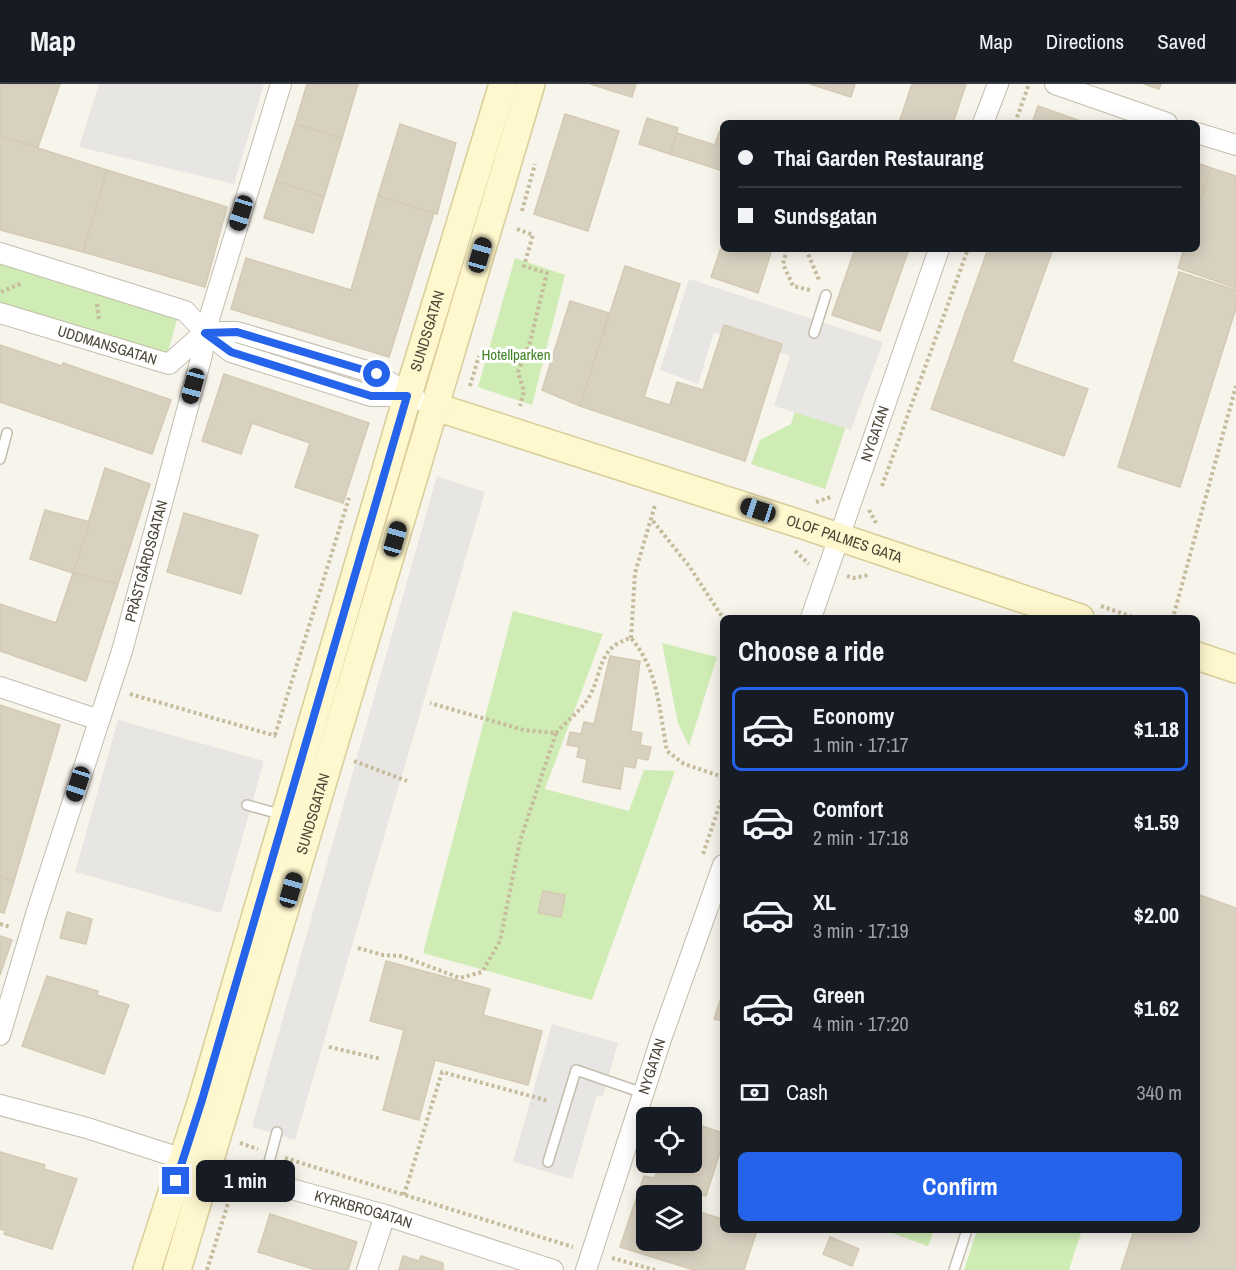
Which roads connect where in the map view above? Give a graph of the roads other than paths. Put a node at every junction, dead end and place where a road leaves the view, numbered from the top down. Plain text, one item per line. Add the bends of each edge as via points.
1 (281, 84) edge
2 (503, 84) edge
3 (531, 84) edge
4 (998, 84) edge
5 (1055, 84) edge
6 (984, 120) edge
7 (1158, 120) edge
8 (1200, 134) edge
9 (1236, 145) edge
10 (938, 252) edge
11 (0, 253) edge
12 (826, 295) road end
13 (0, 313) edge
14 (205, 333) junction
15 (814, 333) dead end
16 (407, 396) junction
17 (435, 407) junction
18 (7, 433) dead end
19 (0, 459) edge
20 (839, 537) junction
21 (811, 615) edge
22 (1071, 615) edge
23 (1200, 657) edge
24 (1236, 669) edge
25 (0, 687) edge
26 (99, 720) junction
27 (247, 805) dead end
28 (297, 819) junction
29 (720, 874) edge
30 (0, 1035) edge
31 (643, 1093) junction
32 (0, 1105) edge
33 (277, 1132) dead end
34 (548, 1162) dead end
35 (196, 1163) junction
36 (264, 1181) junction
37 (385, 1215) junction
38 (966, 1233) edge
39 (588, 1261) edge
40 (147, 1270) edge
41 (177, 1270) edge
42 (367, 1270) edge
43 (553, 1270) edge
44 (954, 1270) edge

1 - 14 street, PRÄSTGÅRDSGATAN
2 - 16 main road, SUNDSGATAN
3 - 17 main road, SUNDSGATAN
4 - 6 street
5 - 7 street
8 - 9 street
10 - 20 street, NYGATAN
11 - 14 street via 185,311
12 - 15 lane
13 - 14 street, UDDMANSGATAN via 169,364
14 - 16 street via 231,352 349,390 371,396
14 - 26 street, PRÄSTGÅRDSGATAN
16 - 17 street
16 - 28 main road, SUNDSGATAN
17 - 20 main road, OLOF PALMES GATA
17 - 28 main road, SUNDSGATAN
18 - 19 lane
20 - 21 street, NYGATAN
20 - 22 main road, OLOF PALMES GATA
23 - 24 main road
25 - 26 street
26 - 30 street, PRÄSTGÅRDSGATAN
27 - 28 lane
28 - 35 main road, SUNDSGATAN
28 - 35 main road, SUNDSGATAN via 218,1137
29 - 31 street, NYGATAN
31 - 34 lane via 576,1070
31 - 39 street, NYGATAN
32 - 35 street, KYRKBROGATAN
33 - 36 lane
35 - 36 street, KYRKBROGATAN
35 - 40 main road, SUNDSGATAN
35 - 41 main road, SUNDSGATAN
36 - 37 street, KYRKBROGATAN
37 - 42 street
37 - 43 street, KYRKBROGATAN
38 - 44 lane

